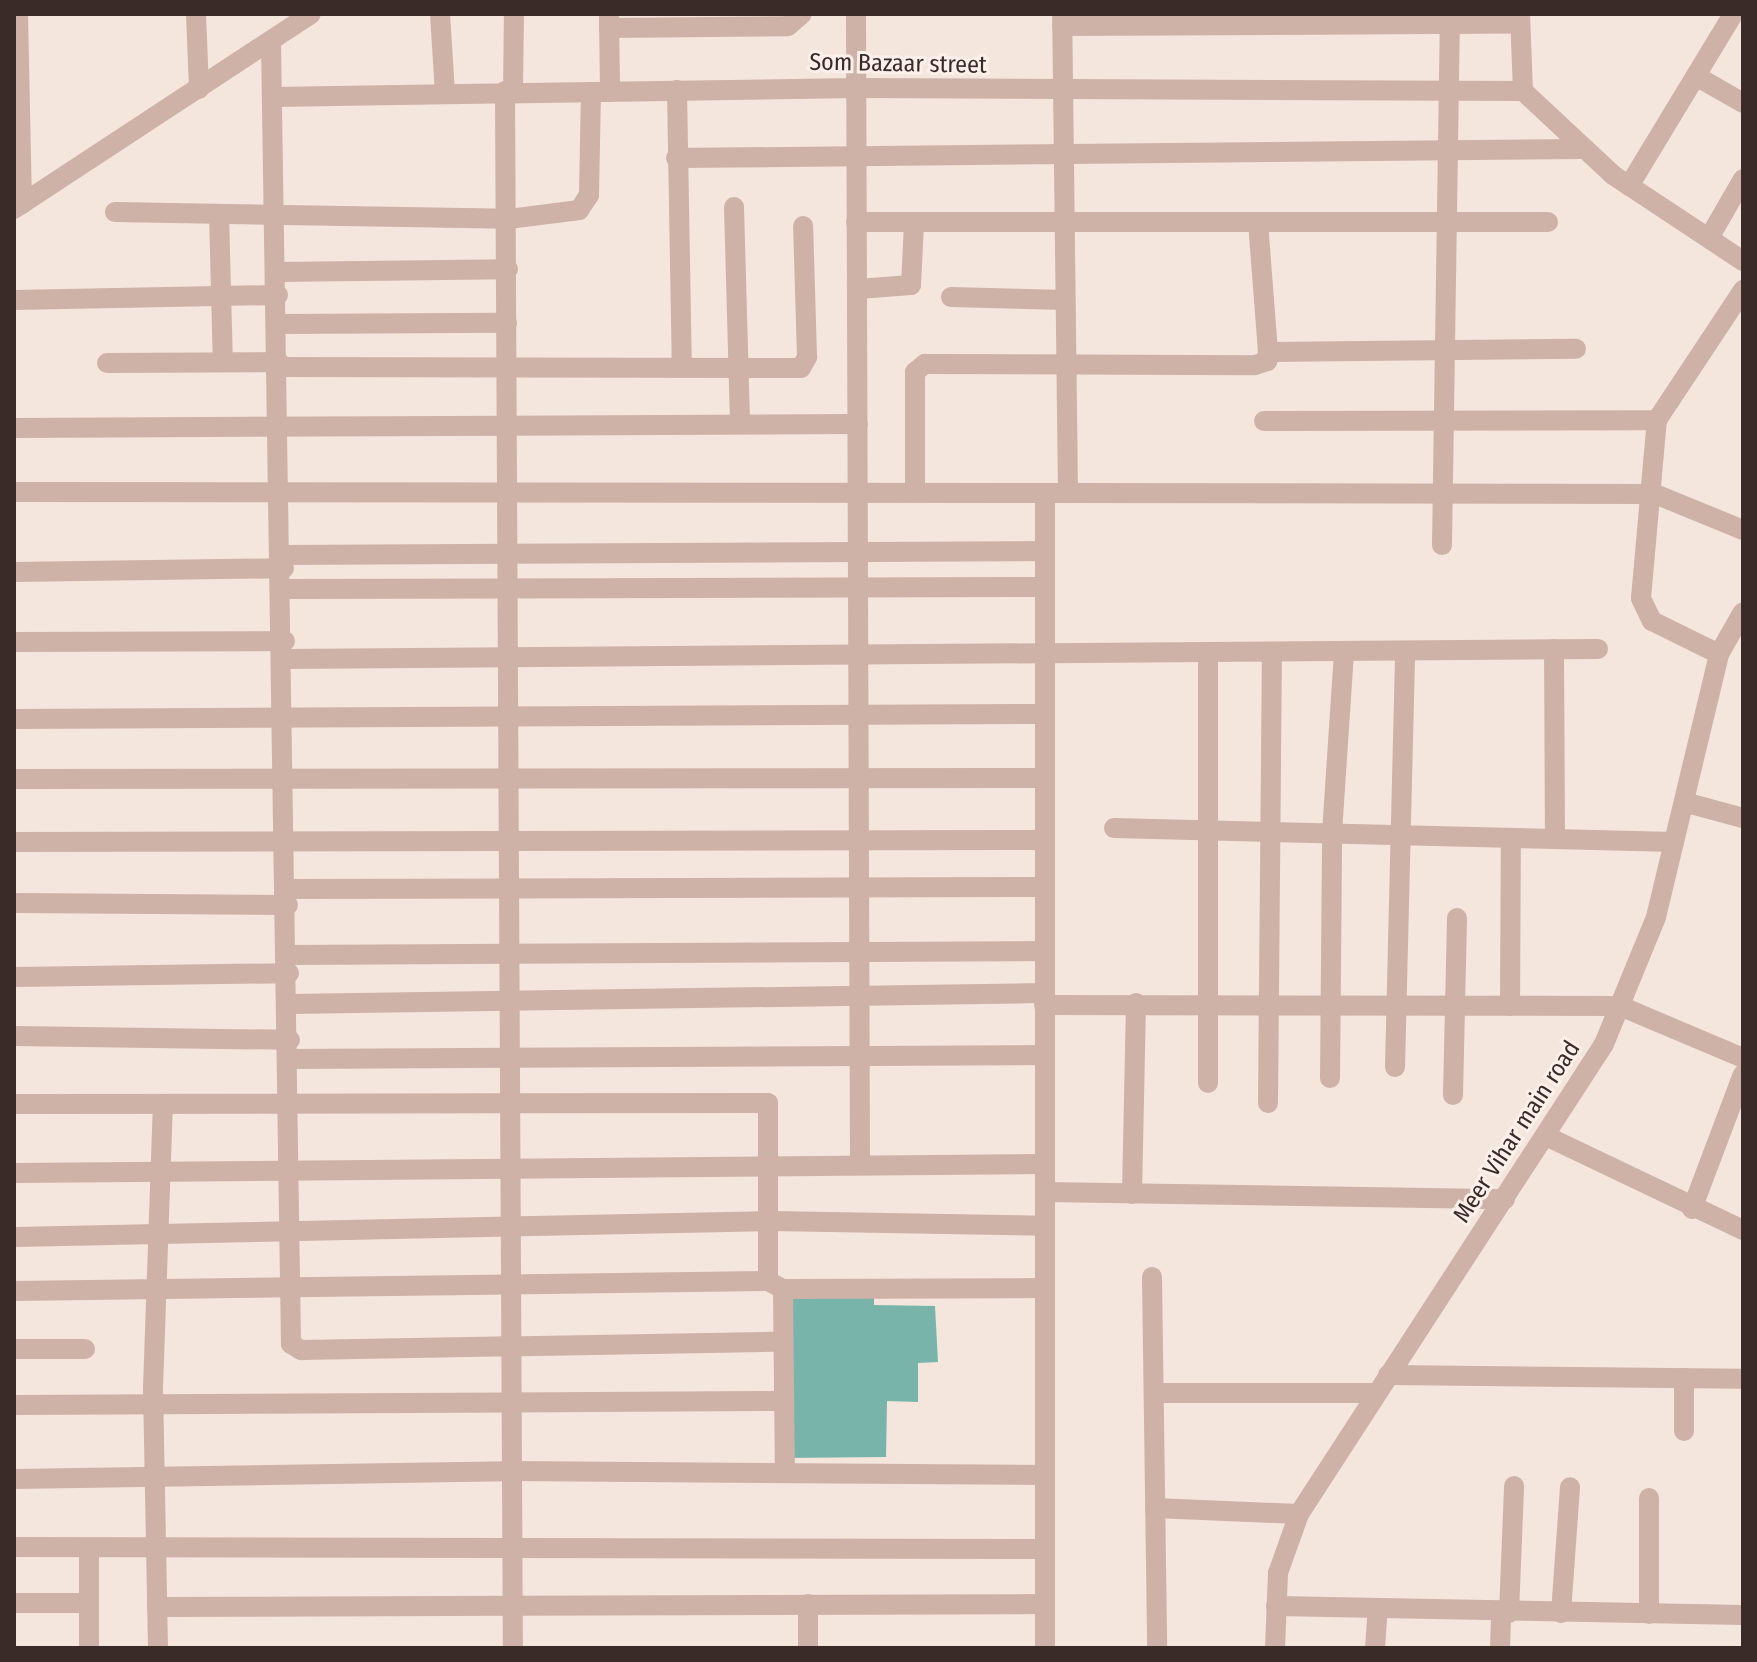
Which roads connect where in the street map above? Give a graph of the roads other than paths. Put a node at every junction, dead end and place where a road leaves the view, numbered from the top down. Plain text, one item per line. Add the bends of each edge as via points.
1 (18, 14) edge
2 (196, 14) edge
3 (311, 14) edge
4 (440, 14) edge
5 (514, 14) edge
6 (802, 14) edge
7 (856, 14) edge
8 (1733, 14) edge
9 (1372, 18) edge
10 (1520, 19) edge
11 (1062, 20) edge
12 (1450, 20) edge
13 (609, 21) edge
14 (282, 29) edge
15 (1696, 76) junction
16 (856, 88) junction
17 (1446, 88) junction
18 (199, 89) junction
19 (677, 90) junction
20 (509, 91) junction
21 (1523, 91) junction
22 (600, 92) junction
23 (445, 94) junction
24 (1062, 94) junction
25 (272, 97) junction
26 (1743, 103) edge
27 (1582, 149) junction
28 (856, 151) junction
29 (1447, 152) junction
30 (1062, 156) junction
31 (676, 158) junction
32 (1743, 179) edge
33 (1629, 186) junction
34 (18, 207) edge
35 (734, 207) dead end
36 (115, 212) dead end
37 (219, 214) junction
38 (275, 215) junction
39 (508, 219) junction
40 (1447, 221) junction
41 (856, 222) junction
42 (1062, 222) junction
43 (1258, 222) junction
44 (1548, 222) dead end
45 (914, 223) junction
46 (803, 226) dead end
47 (1709, 238) junction
48 (1743, 261) edge
49 (508, 269) junction
50 (277, 272) junction
51 (858, 289) junction
52 (1743, 290) edge
53 (278, 295) junction
54 (221, 297) junction
55 (951, 297) dead end
56 (14, 300) edge
57 (1064, 300) junction
58 (507, 323) junction
59 (278, 324) junction
60 (1576, 349) dead end
61 (1448, 351) junction
62 (1268, 352) junction
63 (223, 362) junction
64 (107, 363) dead end
65 (279, 364) junction
66 (738, 364) junction
67 (682, 365) junction
68 (1066, 365) junction
69 (506, 367) junction
70 (1447, 420) junction
71 (1657, 420) junction
72 (1264, 421) dead end
73 (505, 422) junction
74 (281, 423) junction
75 (740, 423) junction
76 (858, 424) junction
77 (14, 428) edge
78 (858, 489) junction
79 (915, 489) junction
80 (1443, 491) junction
81 (14, 492) edge
82 (505, 492) junction
83 (283, 493) junction
84 (1045, 493) junction
85 (1068, 493) junction
86 (1655, 494) junction
87 (1743, 530) edge
88 (1442, 545) dead end
89 (859, 550) junction
90 (1045, 551) junction
91 (505, 553) junction
92 (284, 571) junction
93 (14, 572) edge
94 (860, 587) junction
95 (1045, 587) junction
96 (506, 588) junction
97 (1743, 612) edge
98 (14, 642) edge
99 (1554, 649) junction
100 (1598, 649) dead end
101 (285, 650) junction
102 (1405, 651) junction
103 (1344, 652) junction
104 (1272, 653) junction
105 (1208, 654) junction
106 (1719, 654) junction
107 (507, 656) junction
108 (862, 656) junction
109 (1045, 656) junction
110 (1044, 714) junction
111 (286, 716) junction
112 (862, 716) junction
113 (508, 718) junction
114 (14, 719) edge
115 (1044, 778) junction
116 (14, 779) edge
117 (509, 779) junction
118 (862, 779) junction
119 (287, 781) junction
120 (1684, 802) junction
121 (1743, 818) edge
122 (1114, 828) dead end
123 (1206, 832) junction
124 (1269, 832) junction
125 (1332, 833) junction
126 (1406, 834) junction
127 (1511, 838) junction
128 (1555, 839) junction
129 (1044, 840) junction
130 (14, 842) edge
131 (861, 842) junction
132 (1674, 842) junction
133 (288, 843) junction
134 (510, 844) junction
135 (1044, 887) junction
136 (511, 889) junction
137 (861, 889) junction
138 (288, 897) junction
139 (14, 903) edge
140 (1457, 918) dead end
141 (1044, 951) junction
142 (861, 952) junction
143 (512, 955) junction
144 (289, 964) junction
145 (14, 977) edge
146 (861, 999) junction
147 (1044, 999) junction
148 (512, 1000) junction
149 (1266, 1000) junction
150 (1330, 1001) junction
151 (1396, 1002) junction
152 (1136, 1003) junction
153 (1204, 1003) junction
154 (289, 1004) junction
155 (1456, 1004) junction
156 (1510, 1006) junction
157 (1620, 1006) junction
158 (14, 1036) edge
159 (290, 1050) junction
160 (1044, 1055) junction
161 (860, 1056) junction
162 (1743, 1058) edge
163 (513, 1059) junction
164 (1395, 1067) dead end
165 (1743, 1074) edge
166 (1330, 1078) dead end
167 (1208, 1083) dead end
168 (1453, 1095) dead end
169 (1268, 1103) dead end
170 (14, 1104) edge
171 (163, 1104) junction
172 (290, 1105) junction
173 (512, 1106) junction
174 (1548, 1137) junction
175 (769, 1162) junction
176 (510, 1163) junction
177 (860, 1163) junction
178 (1044, 1164) junction
179 (289, 1167) junction
180 (161, 1169) junction
181 (14, 1173) edge
182 (1045, 1192) junction
183 (1132, 1194) junction
184 (1505, 1199) junction
185 (1692, 1209) junction
186 (770, 1221) junction
187 (509, 1225) junction
188 (1045, 1226) junction
189 (1743, 1230) edge
190 (289, 1233) junction
191 (14, 1237) edge
192 (158, 1237) junction
193 (1152, 1277) dead end
194 (507, 1284) junction
195 (775, 1285) junction
196 (290, 1288) junction
197 (1045, 1288) junction
198 (157, 1290) junction
199 (14, 1291) edge
200 (782, 1342) junction
201 (507, 1345) junction
202 (14, 1349) edge
203 (85, 1349) dead end
204 (1388, 1375) junction
205 (1684, 1378) junction
206 (1743, 1379) edge
207 (1154, 1393) junction
208 (1375, 1393) junction
209 (783, 1401) junction
210 (14, 1405) edge
211 (508, 1405) junction
212 (154, 1408) junction
213 (1684, 1431) dead end
214 (508, 1471) junction
215 (785, 1472) junction
216 (1045, 1475) junction
217 (14, 1479) edge
218 (155, 1480) junction
219 (1514, 1486) dead end
220 (1570, 1487) dead end
221 (1649, 1498) dead end
222 (1155, 1508) junction
223 (1299, 1514) junction
224 (14, 1547) edge
225 (89, 1549) junction
226 (1045, 1549) junction
227 (510, 1550) junction
228 (156, 1552) junction
229 (14, 1603) edge
230 (89, 1603) junction
231 (511, 1604) junction
232 (808, 1604) junction
233 (1045, 1604) junction
234 (1276, 1606) junction
235 (157, 1607) junction
236 (1378, 1609) junction
237 (1505, 1612) junction
238 (1561, 1613) junction
239 (1649, 1614) junction
240 (1743, 1615) edge
241 (89, 1648) edge
242 (158, 1648) edge
243 (513, 1648) edge
244 (808, 1648) edge
245 (1045, 1648) edge
246 (1157, 1648) edge
247 (1275, 1648) edge
248 (1375, 1648) edge
249 (1500, 1648) edge

1 - 34 street
2 - 18 street
3 - 14 street
4 - 23 street
5 - 20 street
6 - 13 street via 788,26
7 - 16 street
8 - 15 street
9 - 11 street
9 - 12 street
10 - 12 street
10 - 21 street
11 - 24 street
12 - 17 street
13 - 22 street
14 - 18 street
14 - 25 street
15 - 26 street
15 - 33 street
16 - 19 street, Som Bazaar street
16 - 24 street, Som Bazaar street
16 - 28 street
17 - 21 street, Som Bazaar street
17 - 24 street, Som Bazaar street
17 - 29 street
18 - 34 street
19 - 22 street, Som Bazaar street
19 - 31 street
20 - 22 street, Som Bazaar street
20 - 23 street, Som Bazaar street
20 - 39 street
21 - 27 street
22 - 39 street via 586,203
23 - 25 street, Som Bazaar street
24 - 30 street
25 - 38 street
27 - 29 street
27 - 33 street
28 - 30 street
28 - 31 street
28 - 41 street
29 - 30 street
29 - 40 street
30 - 42 street
31 - 67 street
32 - 47 street
33 - 47 street
35 - 66 street
36 - 37 street
37 - 38 street
37 - 54 street
38 - 39 street
38 - 50 street
39 - 49 street
40 - 43 street
40 - 44 street
40 - 61 street
41 - 45 street
41 - 51 street
42 - 43 street
42 - 45 street
42 - 57 street
43 - 62 street
45 - 51 street via 911,285
46 - 66 street via 806,363
47 - 48 street
49 - 50 street
49 - 58 street
50 - 53 street
51 - 76 street
52 - 71 street
53 - 54 street
53 - 59 street
54 - 56 street
54 - 63 street
55 - 57 street
57 - 68 street
58 - 59 street
58 - 69 street
59 - 65 street
60 - 61 street
61 - 62 street
61 - 70 street
62 - 68 street via 1267,361 1255,365
63 - 64 street
63 - 65 street
65 - 69 street
65 - 74 street
66 - 67 street
66 - 75 street
67 - 69 street
68 - 79 street via 919,366
68 - 85 street
69 - 73 street
70 - 71 street
70 - 72 street
70 - 80 street
71 - 86 street
73 - 74 street
73 - 75 street
73 - 82 street
74 - 77 street
74 - 83 street
75 - 76 street
76 - 78 street
78 - 79 street
78 - 82 street
78 - 89 street
79 - 84 street
80 - 85 street
80 - 86 street
80 - 88 street
81 - 83 street
82 - 83 street
82 - 91 street
83 - 92 street
84 - 85 street
84 - 90 street
86 - 87 street
86 - 106 street via 1645,615
89 - 90 street
89 - 91 street
89 - 94 street
90 - 95 street
91 - 92 street
91 - 96 street
92 - 93 street
92 - 96 street
92 - 101 street
94 - 95 street
94 - 96 street
94 - 108 street
95 - 109 street
96 - 107 street
97 - 106 street, Meer Vihar main road
98 - 101 street
99 - 100 street
99 - 102 street
99 - 128 street
101 - 107 street
101 - 111 street
102 - 103 street
102 - 126 street
103 - 104 street
103 - 125 street
104 - 105 street
104 - 124 street
105 - 109 street
105 - 123 street
106 - 120 street, Meer Vihar main road
107 - 108 street
107 - 113 street
108 - 109 street
108 - 112 street
109 - 110 street
110 - 112 street
110 - 115 street
111 - 113 street
111 - 114 street
111 - 119 street
112 - 113 street
112 - 118 street
113 - 117 street
115 - 118 street
115 - 129 street
116 - 119 street
117 - 118 street
117 - 119 street
117 - 134 street
118 - 131 street
119 - 133 street
120 - 121 street
120 - 132 street, Meer Vihar main road
122 - 123 street
123 - 124 street
123 - 153 street
124 - 125 street
124 - 149 street
125 - 126 street
125 - 150 street
126 - 127 street
126 - 151 street
127 - 128 street
127 - 156 street
128 - 132 street
129 - 131 street
129 - 135 street
130 - 133 street
131 - 134 street
131 - 137 street
132 - 157 street, Meer Vihar main road via 1656,917
133 - 134 street
133 - 138 street
134 - 136 street
135 - 137 street
135 - 141 street
136 - 137 street
136 - 138 street
136 - 143 street
137 - 142 street
138 - 139 street
138 - 144 street
140 - 155 street
141 - 142 street
141 - 147 street
142 - 143 street
142 - 146 street
143 - 144 street
143 - 148 street
144 - 145 street
144 - 154 street
146 - 147 street
146 - 148 street
146 - 161 street
147 - 152 street
147 - 160 street
148 - 154 street
148 - 163 street
149 - 150 street
149 - 153 street
149 - 169 street
150 - 151 street
150 - 166 street
151 - 155 street
151 - 164 street
152 - 153 street
152 - 183 street
153 - 167 street
154 - 159 street
155 - 156 street
155 - 168 street
156 - 157 street
157 - 162 street
157 - 174 street, Meer Vihar main road
158 - 159 street
159 - 163 street
159 - 172 street
160 - 161 street
160 - 178 street
161 - 163 street
161 - 177 street
163 - 173 street
165 - 185 street
170 - 171 street
171 - 172 street
171 - 180 street
172 - 173 street
172 - 179 street
173 - 175 street via 766,1103
173 - 176 street
174 - 184 street, Meer Vihar main road
174 - 185 street
175 - 176 street
175 - 177 street
175 - 186 street
176 - 179 street
176 - 187 street
177 - 178 street
178 - 182 street
179 - 180 street
179 - 190 street
180 - 181 street
180 - 192 street
182 - 183 street
182 - 188 street
183 - 184 street
184 - 204 street, Meer Vihar main road
185 - 189 street
186 - 187 street
186 - 188 street
186 - 195 street
187 - 190 street
187 - 194 street
188 - 197 street
190 - 192 street
190 - 196 street
191 - 192 street
192 - 198 street
193 - 207 street
194 - 195 street
194 - 196 street
194 - 201 street
195 - 197 street
195 - 200 street
196 - 198 street
196 - 201 street via 290,1338 301,1350
197 - 216 street
198 - 199 street
198 - 212 street
200 - 201 street
200 - 209 street
201 - 211 street
202 - 203 street
204 - 205 street
204 - 208 street, Meer Vihar main road
205 - 206 street
205 - 213 street
207 - 208 street
207 - 222 street
208 - 223 street, Meer Vihar main road
209 - 211 street
209 - 215 street
210 - 212 street
211 - 212 street
211 - 214 street
212 - 218 street
214 - 215 street
214 - 218 street
214 - 227 street
215 - 216 street
216 - 226 street
217 - 218 street
218 - 228 street
219 - 237 street
220 - 238 street
221 - 239 street
222 - 223 street
222 - 246 street
223 - 234 street, Meer Vihar main road via 1278,1573
224 - 225 street
225 - 228 street
225 - 230 street
226 - 227 street
226 - 233 street
227 - 228 street
227 - 231 street
228 - 235 street
229 - 230 street
230 - 241 street
231 - 232 street
231 - 235 street
231 - 243 street
232 - 233 street
232 - 244 street
233 - 245 street
234 - 236 street
234 - 247 street, Meer Vihar main road
235 - 242 street
236 - 237 street
236 - 248 street
237 - 238 street
237 - 249 street
238 - 239 street
239 - 240 street

